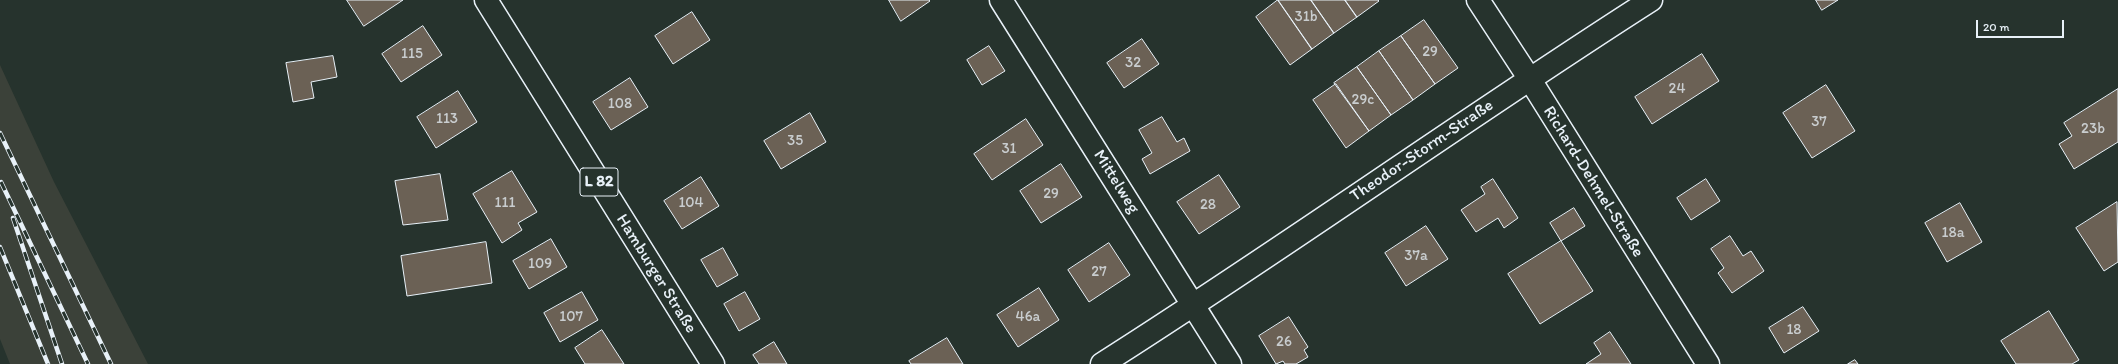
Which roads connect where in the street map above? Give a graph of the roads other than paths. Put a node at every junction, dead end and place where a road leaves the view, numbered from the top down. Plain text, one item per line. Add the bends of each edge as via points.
1 (486, 0) edge
2 (1001, 0) edge
3 (1478, 0) edge
4 (1651, 0) edge
5 (1529, 78) junction
6 (1195, 305) junction
7 (713, 364) edge
8 (1102, 364) edge
9 (1230, 364) edge
10 (1708, 364) edge

1 - 7 street, Hamburger Straße / L 82
2 - 6 street, Mittelweg
3 - 5 street, Richard-Dehmel-Straße
4 - 5 street, Theodor-Storm-Straße
5 - 6 street, Theodor-Storm-Straße
5 - 10 street, Richard-Dehmel-Straße
6 - 8 street, Theodor-Storm-Straße
6 - 9 street, Mittelweg

